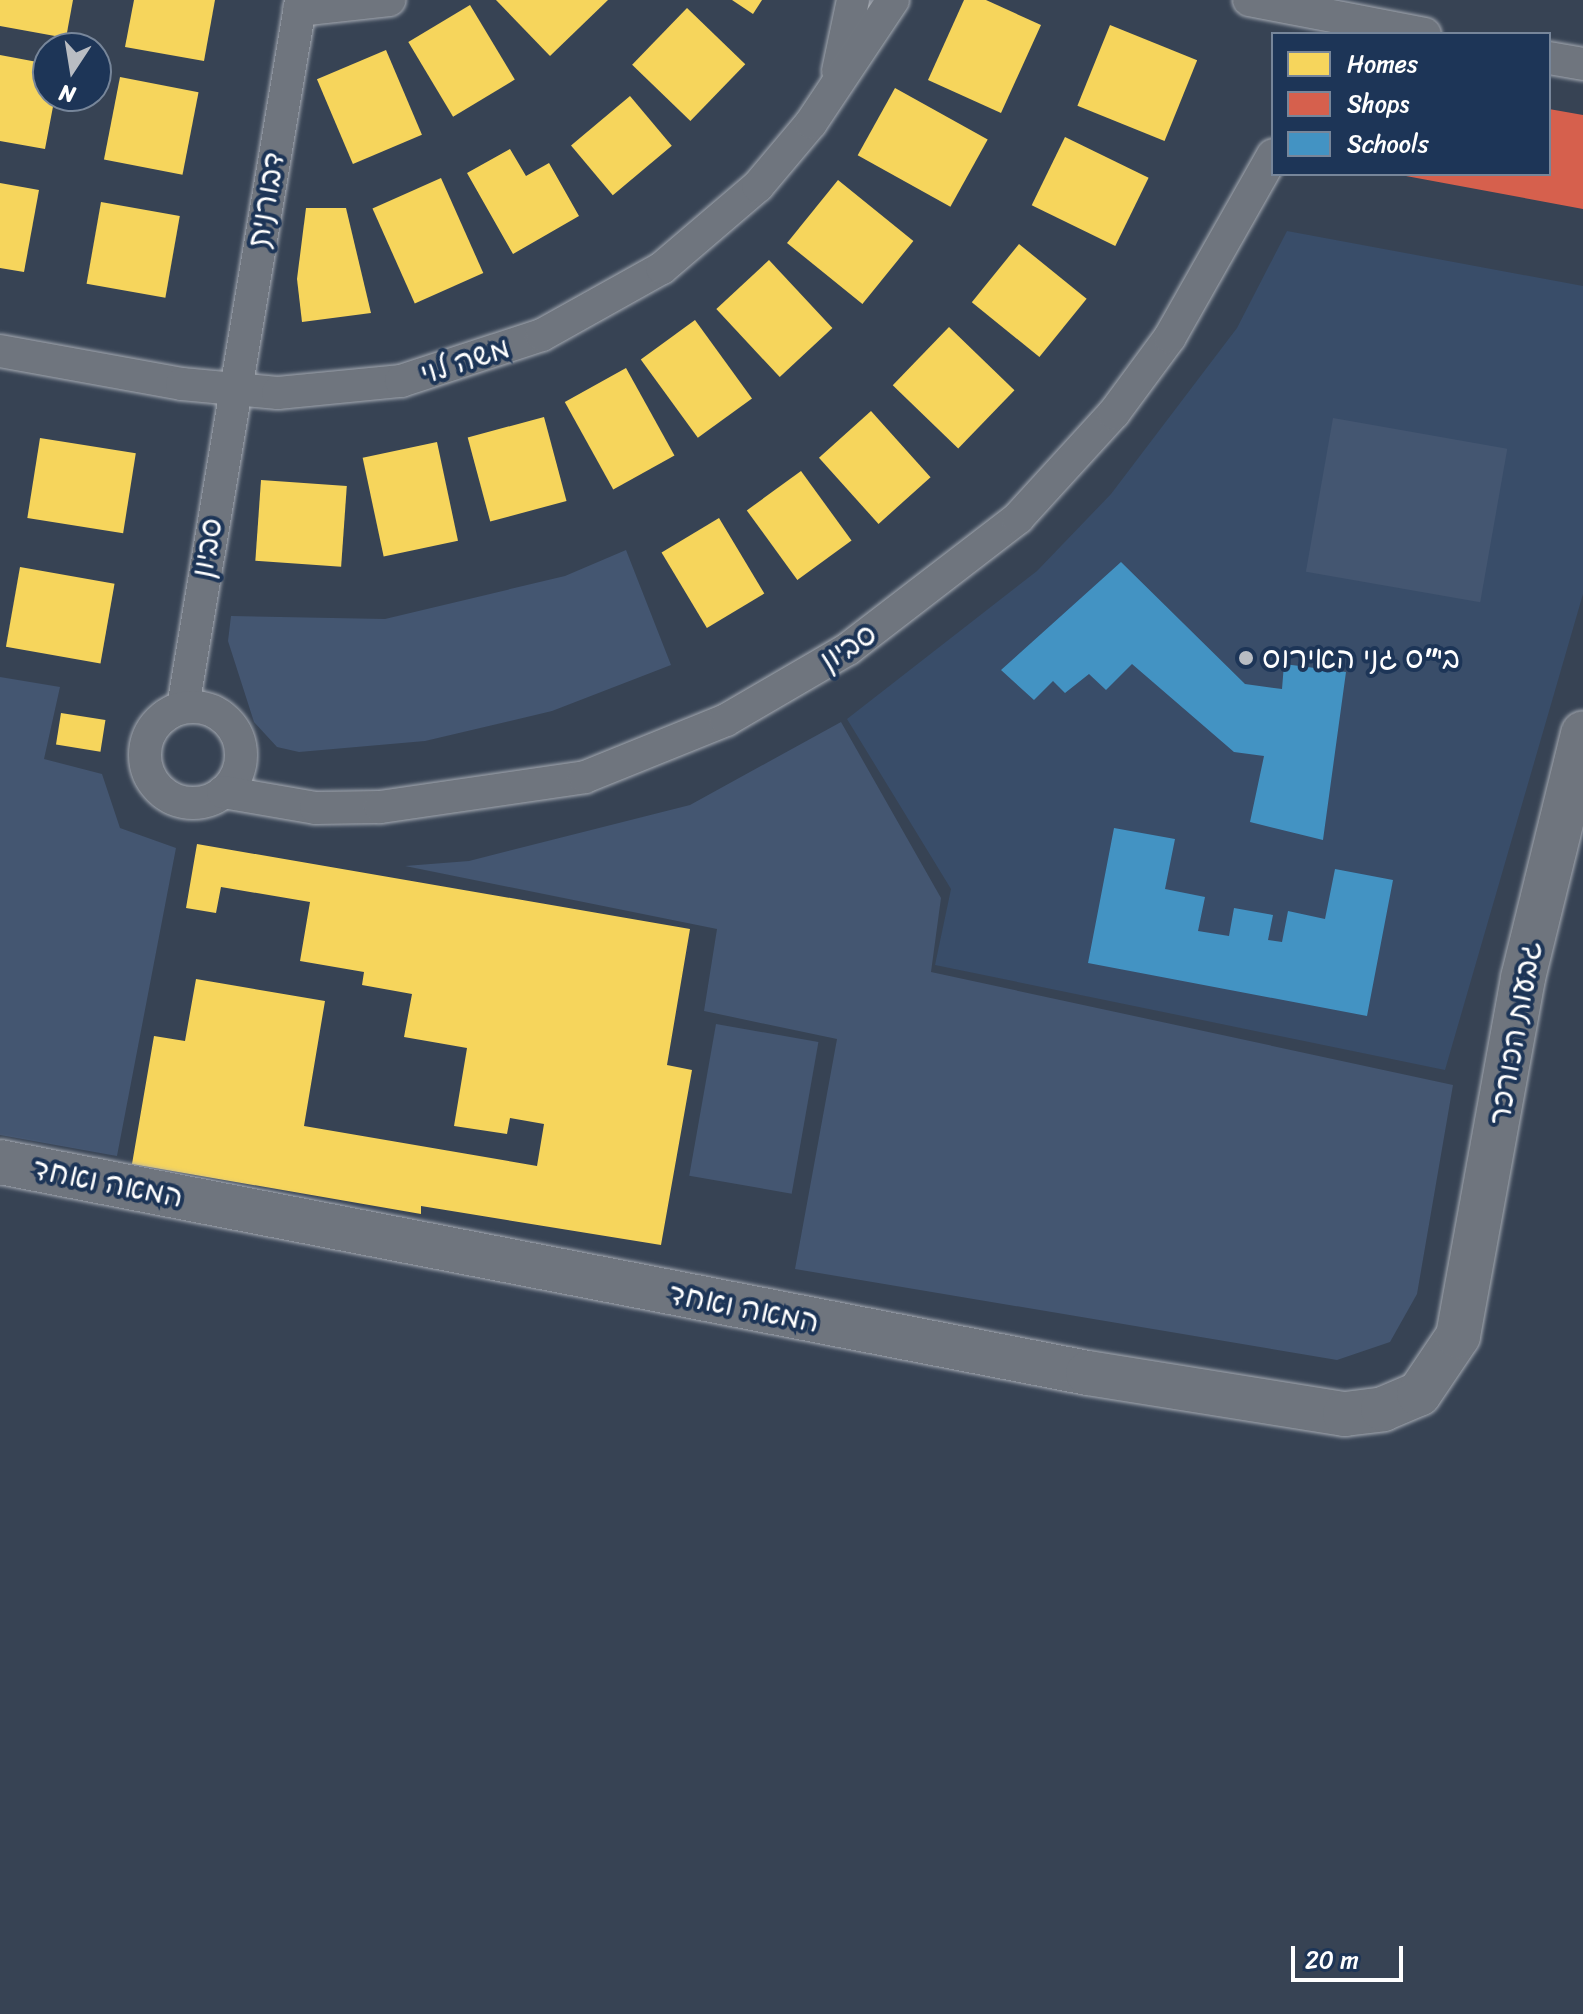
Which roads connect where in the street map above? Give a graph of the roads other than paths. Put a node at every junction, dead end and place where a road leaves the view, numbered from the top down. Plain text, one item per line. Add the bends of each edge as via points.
1 (389, 0) edge
2 (853, 0) edge
3 (893, 0) edge
4 (1249, 0) edge
5 (300, 5) edge
6 (1336, 17) edge
7 (1415, 32) edge
8 (1551, 58) edge
9 (1583, 64) edge
10 (835, 86) junction
11 (1271, 158) edge
12 (0, 351) edge
13 (234, 390) junction
14 (183, 707) junction
15 (1583, 733) edge
16 (223, 792) junction
17 (0, 1162) edge
18 (1458, 1336) joint

1 - 5 street, דבורנית
2 - 10 street, משה לוי
3 - 10 street, משה לוי
4 - 6 street
5 - 13 street, דבורנית
6 - 7 street
8 - 9 street
10 - 13 street, משה לוי via 748,195 662,268 568,322 478,360 401,381
11 - 16 street, סביון via 1177,326 1114,413 1018,518 848,649 726,720 585,777 380,807 316,808
12 - 13 street, משה לוי
13 - 14 street, סביון
14 - 16 street via 216,712 235,731 240,764
14 - 16 street via 147,737 150,778 175,800
15 - 18 street, גבעות הכורכר via 1526,963
17 - 18 street, המאה ואחד via 1088,1373 1345,1414 1419,1394

